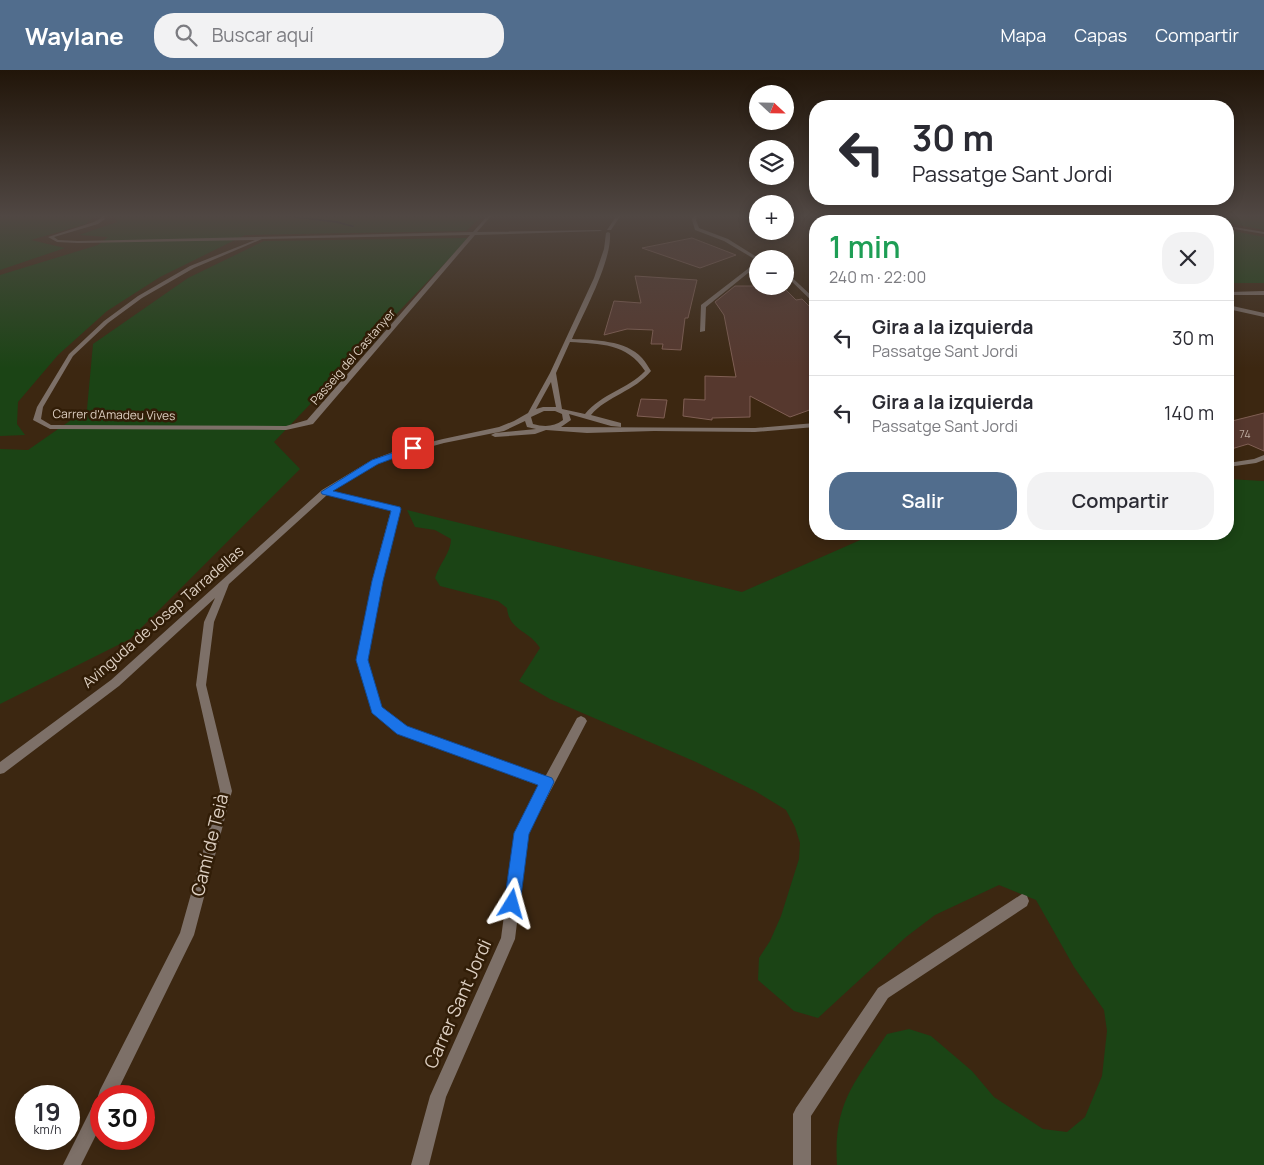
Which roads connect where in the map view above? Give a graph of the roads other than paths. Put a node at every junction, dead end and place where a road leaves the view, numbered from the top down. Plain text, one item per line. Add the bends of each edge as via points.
1 (194, 266) edge
2 (444, 266) edge
3 (599, 266) edge
4 (749, 268) edge
5 (794, 281) edge
6 (1264, 293) edge
7 (1234, 294) edge
8 (809, 296) edge
9 (1234, 308) edge
10 (1264, 315) edge
11 (702, 331) dead end
12 (568, 340) junction
13 (553, 373) junction
14 (560, 410) junction
15 (530, 414) junction
16 (586, 417) junction
17 (310, 422) joint
18 (809, 426) edge
19 (546, 428) junction
20 (654, 429) junction
21 (462, 438) junction
22 (1264, 457) edge
23 (1234, 464) edge
24 (325, 492) junction
25 (226, 581) junction
26 (582, 721) dead end
27 (0, 769) edge
28 (547, 782) junction
29 (1022, 901) dead end
30 (112, 1085) edge
31 (90, 1129) edge
32 (72, 1165) edge
33 (420, 1165) edge
34 (802, 1165) edge

1 - 17 street, Carrer d'Amadeu Vives via 140,297 106,322 71,355 40,407 37,420 50,427 118,428 286,428
2 - 17 street, Passeig del Castanyer
3 - 12 street
4 - 11 street via 703,306
5 - 8 street
6 - 7 street
9 - 10 street
12 - 13 street
12 - 16 street via 624,350 638,357 648,370 640,382 602,402
13 - 14 street
13 - 15 street
14 - 15 street via 542,409
14 - 16 street
14 - 19 street via 567,416 564,423
15 - 19 street via 527,419 530,424
15 - 21 street via 501,429
16 - 20 street via 621,426
18 - 20 street via 786,430
19 - 20 street via 564,431
19 - 21 street via 534,432
21 - 24 street, Avinguda de Josep Tarradellas via 425,445 375,462
22 - 23 street
24 - 25 street, Avinguda de Josep Tarradellas
24 - 28 street via 396,509 377,581 362,660 377,710 402,730
25 - 27 street, Avinguda de Josep Tarradellas via 115,683
25 - 30 street, Camí de Teià via 209,622 201,684 226,791 187,935
26 - 28 street, Carrer Sant Jordi
28 - 33 street, Carrer Sant Jordi via 522,833 508,939 438,1096
29 - 34 street via 883,993 802,1114
31 - 32 street

